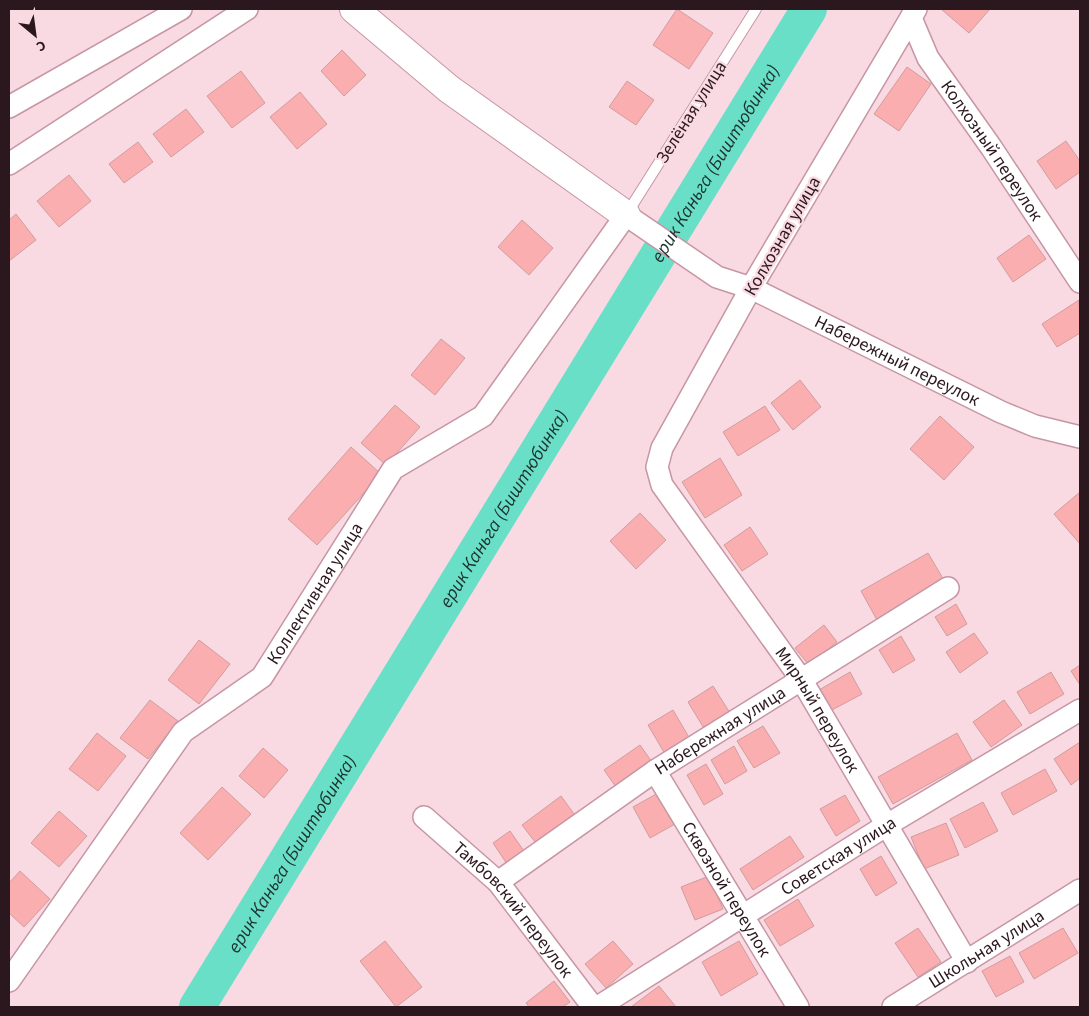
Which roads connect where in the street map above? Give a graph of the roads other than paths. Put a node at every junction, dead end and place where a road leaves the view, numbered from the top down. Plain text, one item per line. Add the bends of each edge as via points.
1 (181, 9) edge
2 (246, 9) edge
3 (756, 9) edge
4 (361, 13) edge
5 (913, 13) edge
6 (9, 107) edge
7 (9, 164) edge
8 (626, 215) junction
9 (1080, 282) edge
10 (750, 288) junction
11 (1080, 437) edge
12 (657, 467) joint
13 (948, 588) dead end
14 (801, 679) junction
15 (1080, 710) edge
16 (655, 771) junction
17 (424, 817) dead end
18 (887, 825) junction
19 (498, 882) junction
20 (1080, 890) edge
21 (741, 916) junction
22 (967, 962) junction
23 (9, 980) edge
24 (593, 1007) edge
25 (598, 1007) edge
26 (798, 1007) edge
27 (893, 1007) edge

1 - 6 street
2 - 7 street
3 - 8 lane, Зелёная улица
4 - 8 street via 449,89
5 - 9 street, Колхозный переулок via 928,58
5 - 10 street, Колхозная улица
8 - 10 street, Набережный переулок via 717,277
8 - 23 street, Коллективная улица via 483,416 393,469 262,677 183,732
10 - 11 street, Набережный переулок via 1001,412 1035,426
10 - 12 street, Колхозная улица via 662,448
12 - 14 street, Мирный переулок via 662,485
13 - 14 street, Набережная улица
14 - 16 street, Набережная улица
14 - 18 street, Мирный переулок
15 - 18 street, Советская улица
16 - 19 street, Набережная улица
16 - 21 street, Сквозной переулок
17 - 19 street, Тамбовский переулок
18 - 21 street, Советская улица
18 - 22 street, Мирный переулок
19 - 24 street, Тамбовский переулок
20 - 22 street, Школьная улица
21 - 25 street, Советская улица
21 - 26 street, Сквозной переулок
22 - 27 street, Школьная улица

